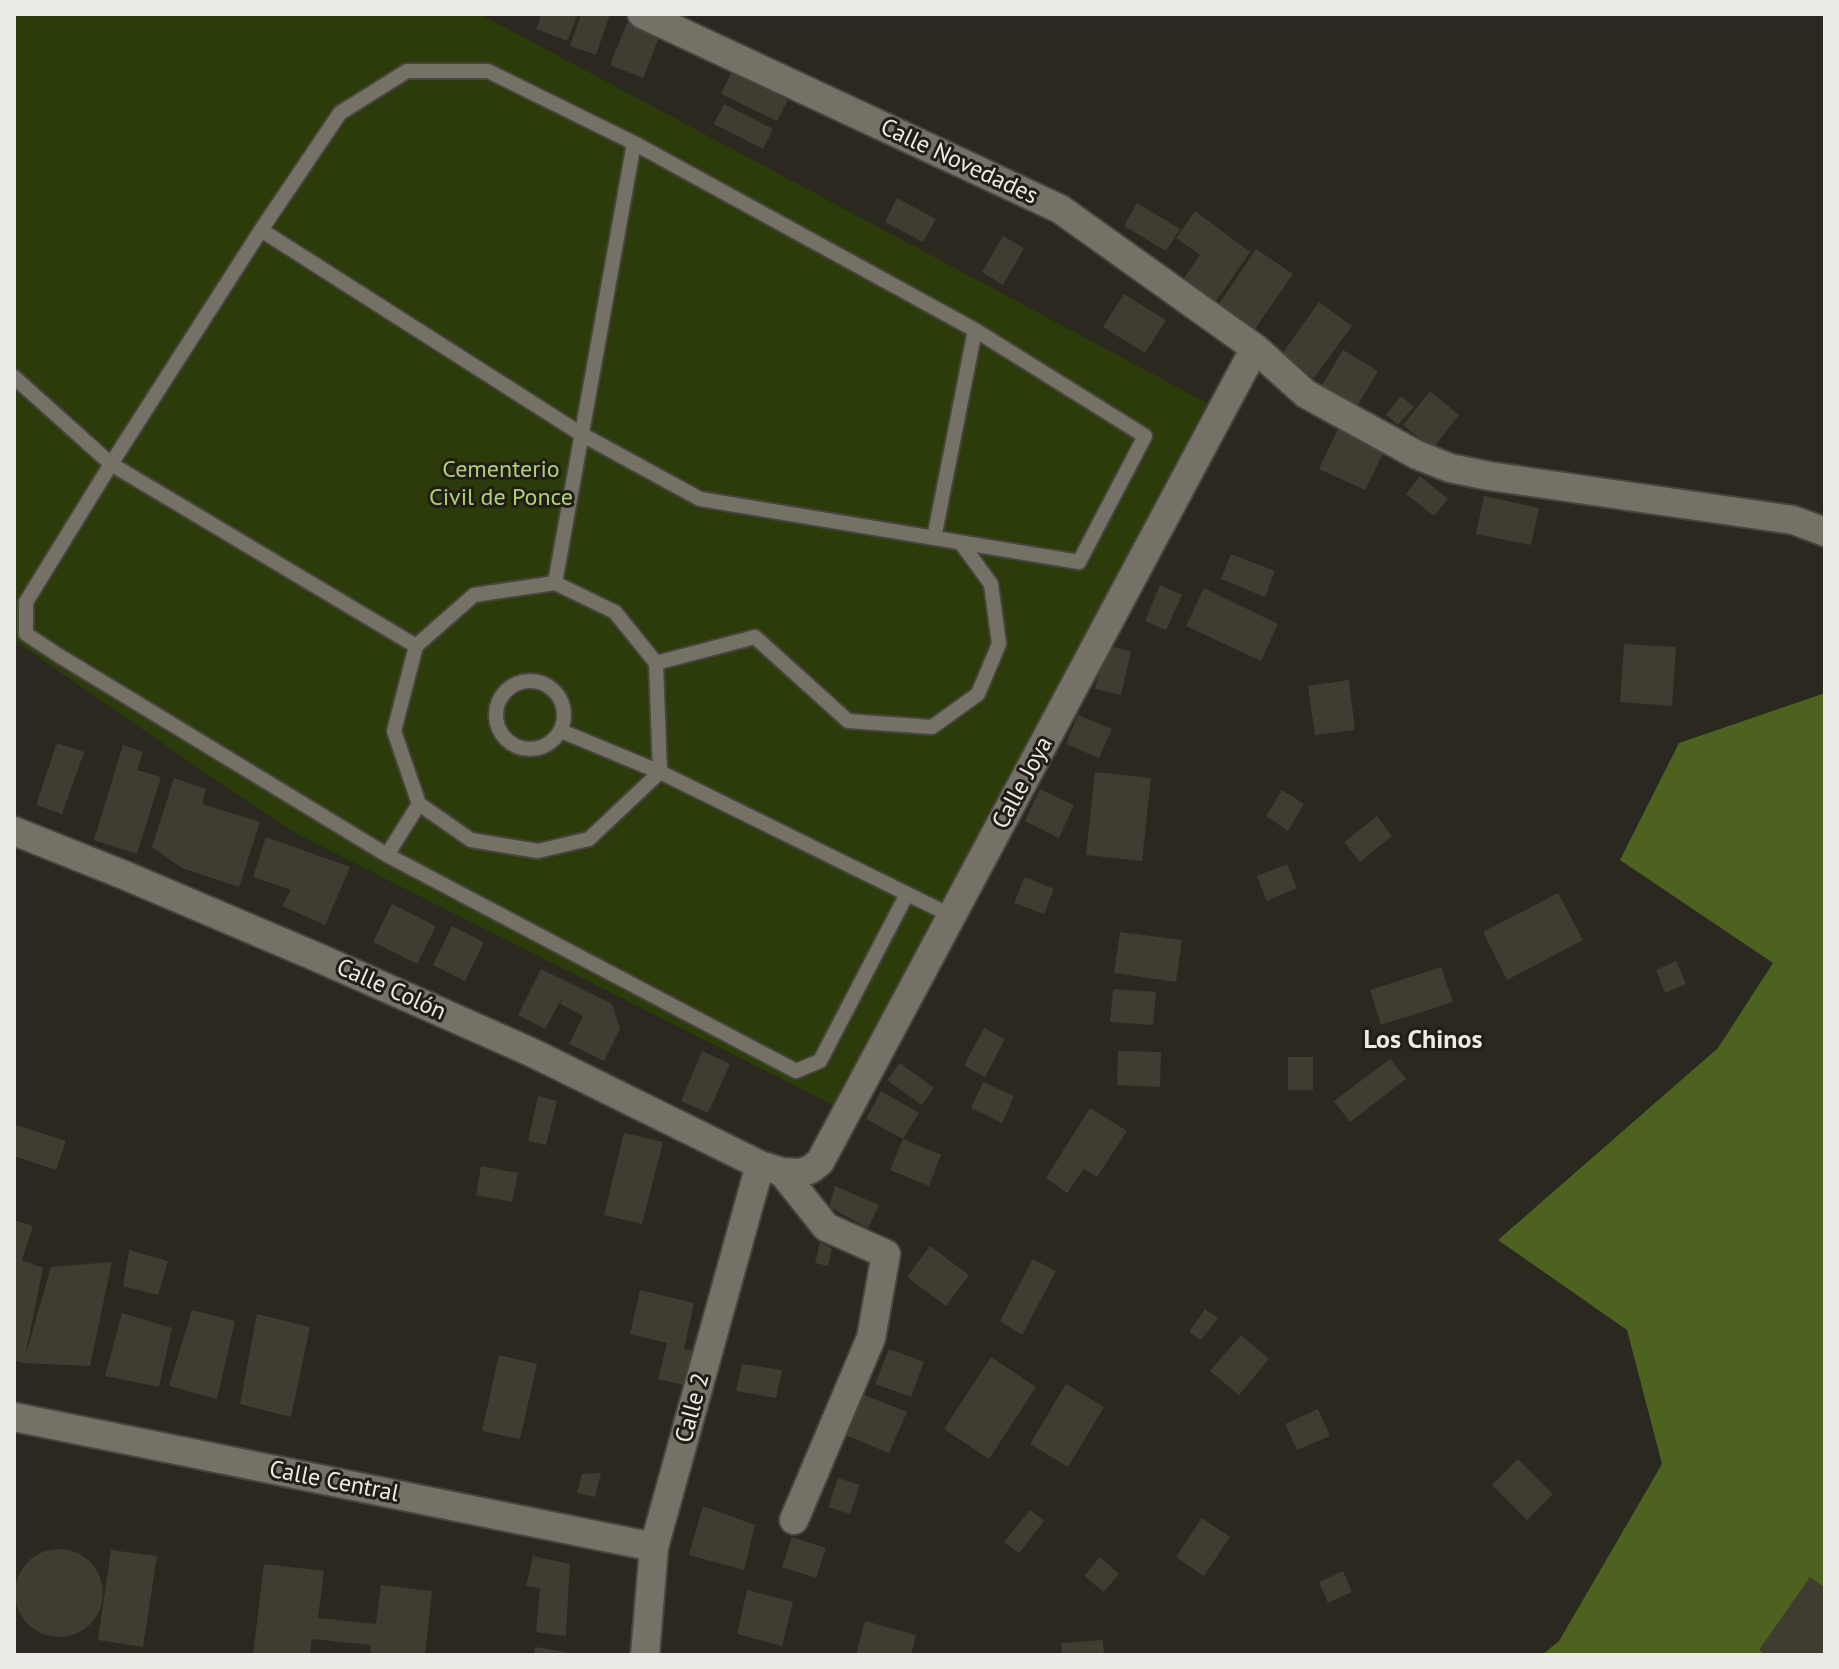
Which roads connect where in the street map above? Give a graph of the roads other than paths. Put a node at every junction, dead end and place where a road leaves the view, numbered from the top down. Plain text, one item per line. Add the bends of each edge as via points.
1 (642, 14) edge
2 (634, 143) junction
3 (261, 230) junction
4 (975, 330) junction
5 (1255, 348) junction
6 (14, 377) edge
7 (581, 434) junction
8 (111, 464) junction
9 (1825, 532) edge
10 (934, 538) junction
11 (961, 543) junction
12 (555, 583) junction
13 (416, 646) junction
14 (656, 663) junction
15 (561, 731) junction
16 (660, 772) junction
17 (419, 804) junction
18 (14, 831) edge
19 (387, 855) junction
20 (907, 894) junction
21 (952, 916) junction
22 (771, 1168) junction
23 (14, 1417) edge
24 (794, 1520) dead end
25 (654, 1547) junction
26 (645, 1655) edge

1 - 5 street, Calle Novedades via 1060,209
2 - 3 lane via 488,71 407,71 340,113
2 - 4 lane
2 - 7 lane
3 - 7 lane
3 - 8 lane
4 - 10 lane
4 - 11 lane via 1145,436 1079,562
5 - 9 street, Calle Novedades via 1306,394 1450,468 1793,520
5 - 21 street, Calle Joya
6 - 8 lane
7 - 10 lane via 700,499
7 - 12 lane
8 - 13 lane
8 - 19 lane via 26,602 26,634
10 - 11 lane
11 - 14 lane via 991,584 999,644 978,694 932,727 848,721 755,637
12 - 13 lane via 474,595
12 - 14 lane via 615,612
13 - 17 lane via 394,731
14 - 16 lane
15 - 15 lane via 564,710 546,684 524,681 499,701 497,724 510,743 532,750 544,747
15 - 16 lane
16 - 17 lane via 589,839 538,851 471,840
16 - 20 lane
17 - 19 lane
18 - 22 street, Calle Colón via 533,1053
19 - 20 lane via 796,1071 820,1061
20 - 21 lane
21 - 22 street, Calle Joya via 820,1162 801,1173
22 - 24 street via 826,1227 886,1254 871,1338
22 - 25 street, Calle 2
23 - 25 street, Calle Central
25 - 26 street, Calle 2

